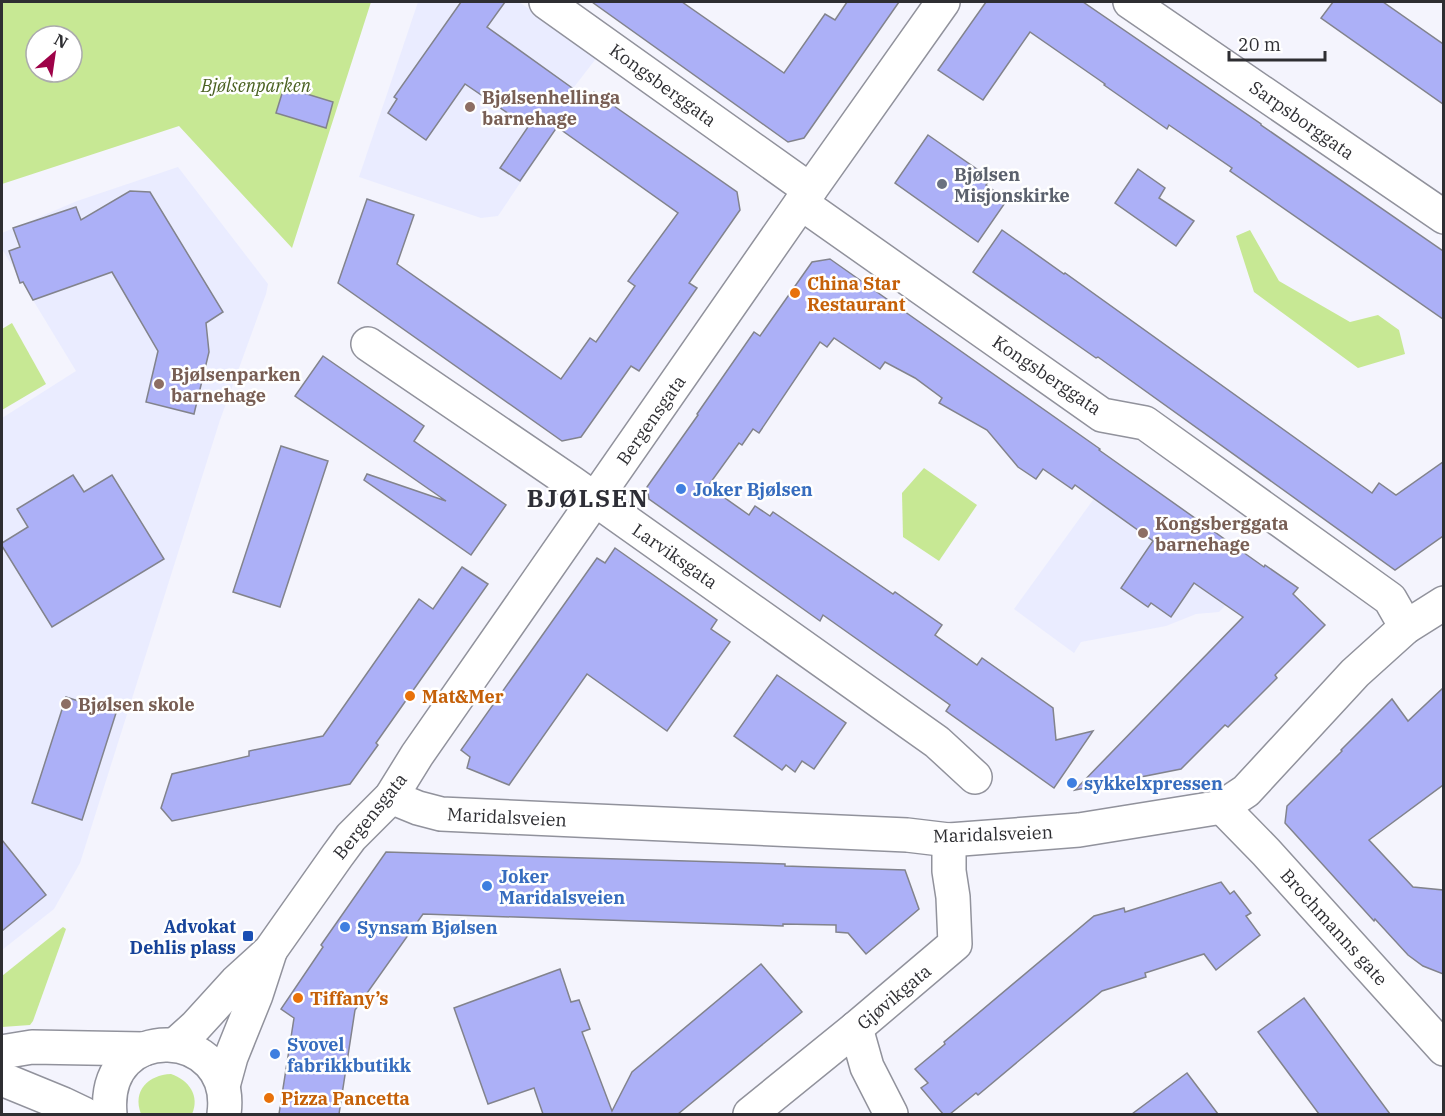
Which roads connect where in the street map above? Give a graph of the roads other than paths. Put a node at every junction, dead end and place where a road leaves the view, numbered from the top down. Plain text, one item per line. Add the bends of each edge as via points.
1 (546, 2) edge
2 (943, 2) edge
3 (1130, 2) edge
4 (805, 196) junction
5 (1443, 217) edge
6 (368, 344) dead end
7 (596, 500) junction
8 (1443, 603) edge
9 (1406, 627) junction
10 (975, 777) dead end
11 (390, 797) junction
12 (1222, 807) junction
13 (950, 840) junction
14 (270, 951) junction
15 (856, 1028) junction
16 (160, 1047) junction
17 (1443, 1049) edge
18 (2, 1052) edge
19 (2, 1079) edge
20 (223, 1100) edge
21 (84, 1114) edge
22 (110, 1114) edge
23 (750, 1114) edge
24 (891, 1114) edge

1 - 4 street, Kongsberggata
2 - 4 street, Bergensgata
3 - 5 street, Sarpsborggata
4 - 7 street, Bergensgata
4 - 9 street, Kongsberggata via 1102,415 1145,423 1390,599
6 - 7 street, Larviksgata
7 - 10 street, Larviksgata via 937,742
7 - 11 street, Bergensgata
8 - 9 street, Maridalsveien
9 - 12 street, Maridalsveien via 1355,672 1246,790
11 - 13 street, Maridalsveien via 441,814
11 - 14 street, Bergensgata via 351,837
12 - 13 street, Maridalsveien via 1079,830
12 - 17 street, Brochmanns gate
13 - 15 street, Gjøvikgata via 955,944
14 - 16 street, Bergensgata via 195,1027
14 - 20 street, Bergensgata via 231,1057
15 - 23 street, Gjøvikgata
15 - 24 street via 867,1067
16 - 18 street via 32,1047
16 - 20 street via 191,1050 205,1059 216,1071
16 - 22 street, Bergensgata via 130,1057 119,1069 111,1083
19 - 21 street

